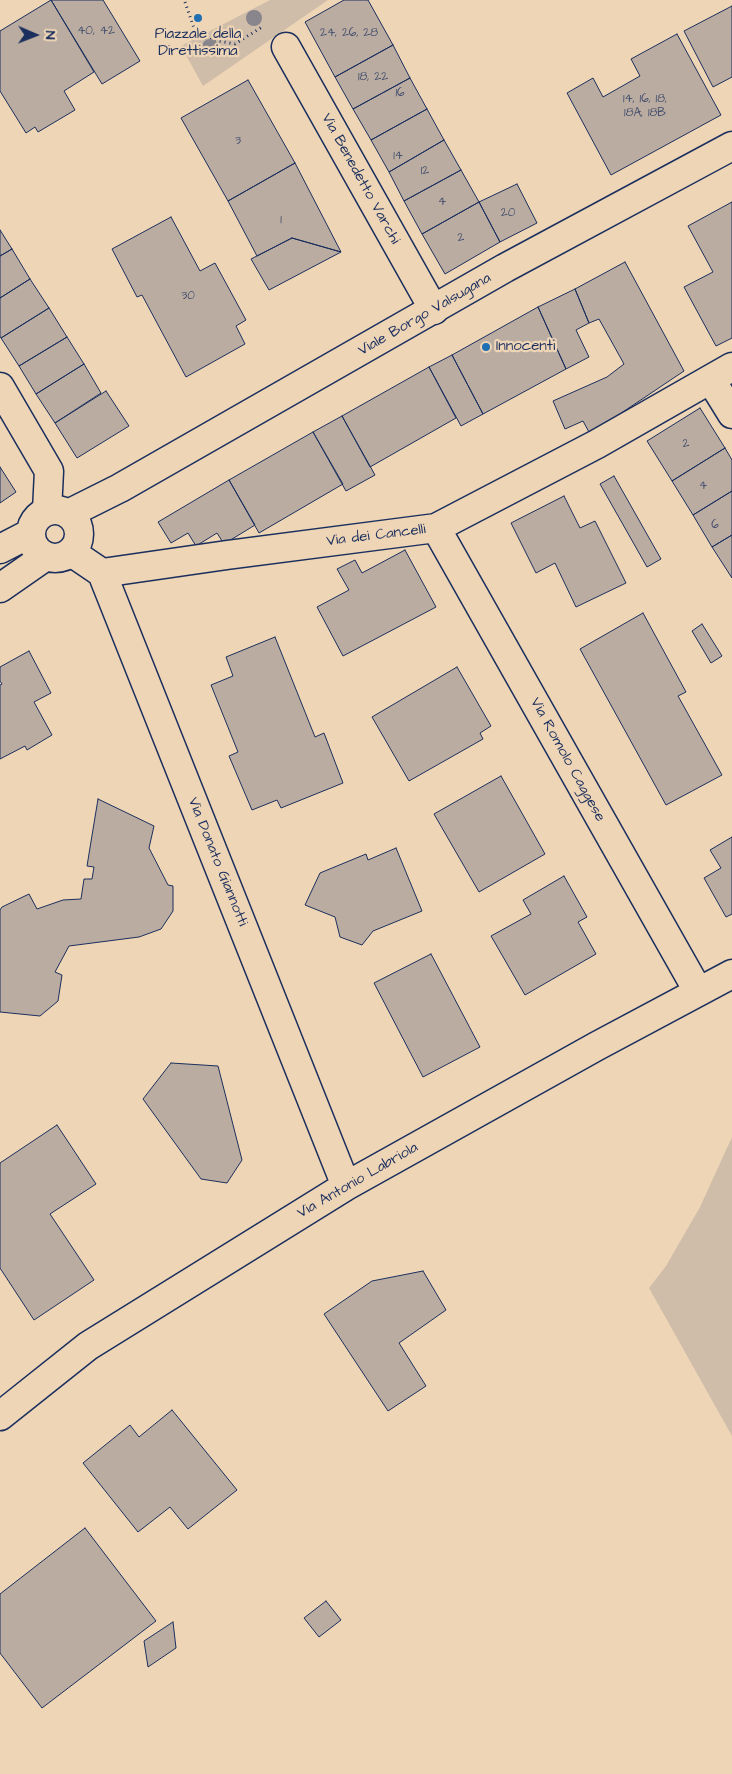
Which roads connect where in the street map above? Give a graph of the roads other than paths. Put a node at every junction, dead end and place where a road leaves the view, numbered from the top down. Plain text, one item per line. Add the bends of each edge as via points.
1 (286, 47) road end
2 (732, 146) edge
3 (434, 310) junction
4 (722, 374) edge
5 (0, 387) edge
6 (732, 414) edge
7 (436, 528) junction
8 (62, 532) junction
9 (0, 549) edge
10 (102, 573) junction
11 (0, 588) edge
12 (732, 974) edge
13 (698, 991) junction
14 (346, 1186) junction
15 (0, 1416) edge

1 - 3 street, Via Benedetto Varchi
2 - 3 street, Viale Borgo Valsugana via 505,268
3 - 8 street, Viale Borgo Valsugana via 120,488
4 - 6 street
4 - 7 street, Via dei Cancelli
5 - 8 street via 49,471
7 - 10 street, Via dei Cancelli
7 - 13 street, Via Romolo Caggese
8 - 9 street, Viale Borgo Valsugana via 35,520 31,533
8 - 10 street
8 - 11 street, Viale Borgo Valsugana
10 - 14 street, Via Donato Giannotti
12 - 13 street, Via Antonio Labriola
13 - 14 street, Via Antonio Labriola
14 - 15 street, Via Antonio Labriola via 88,1346

